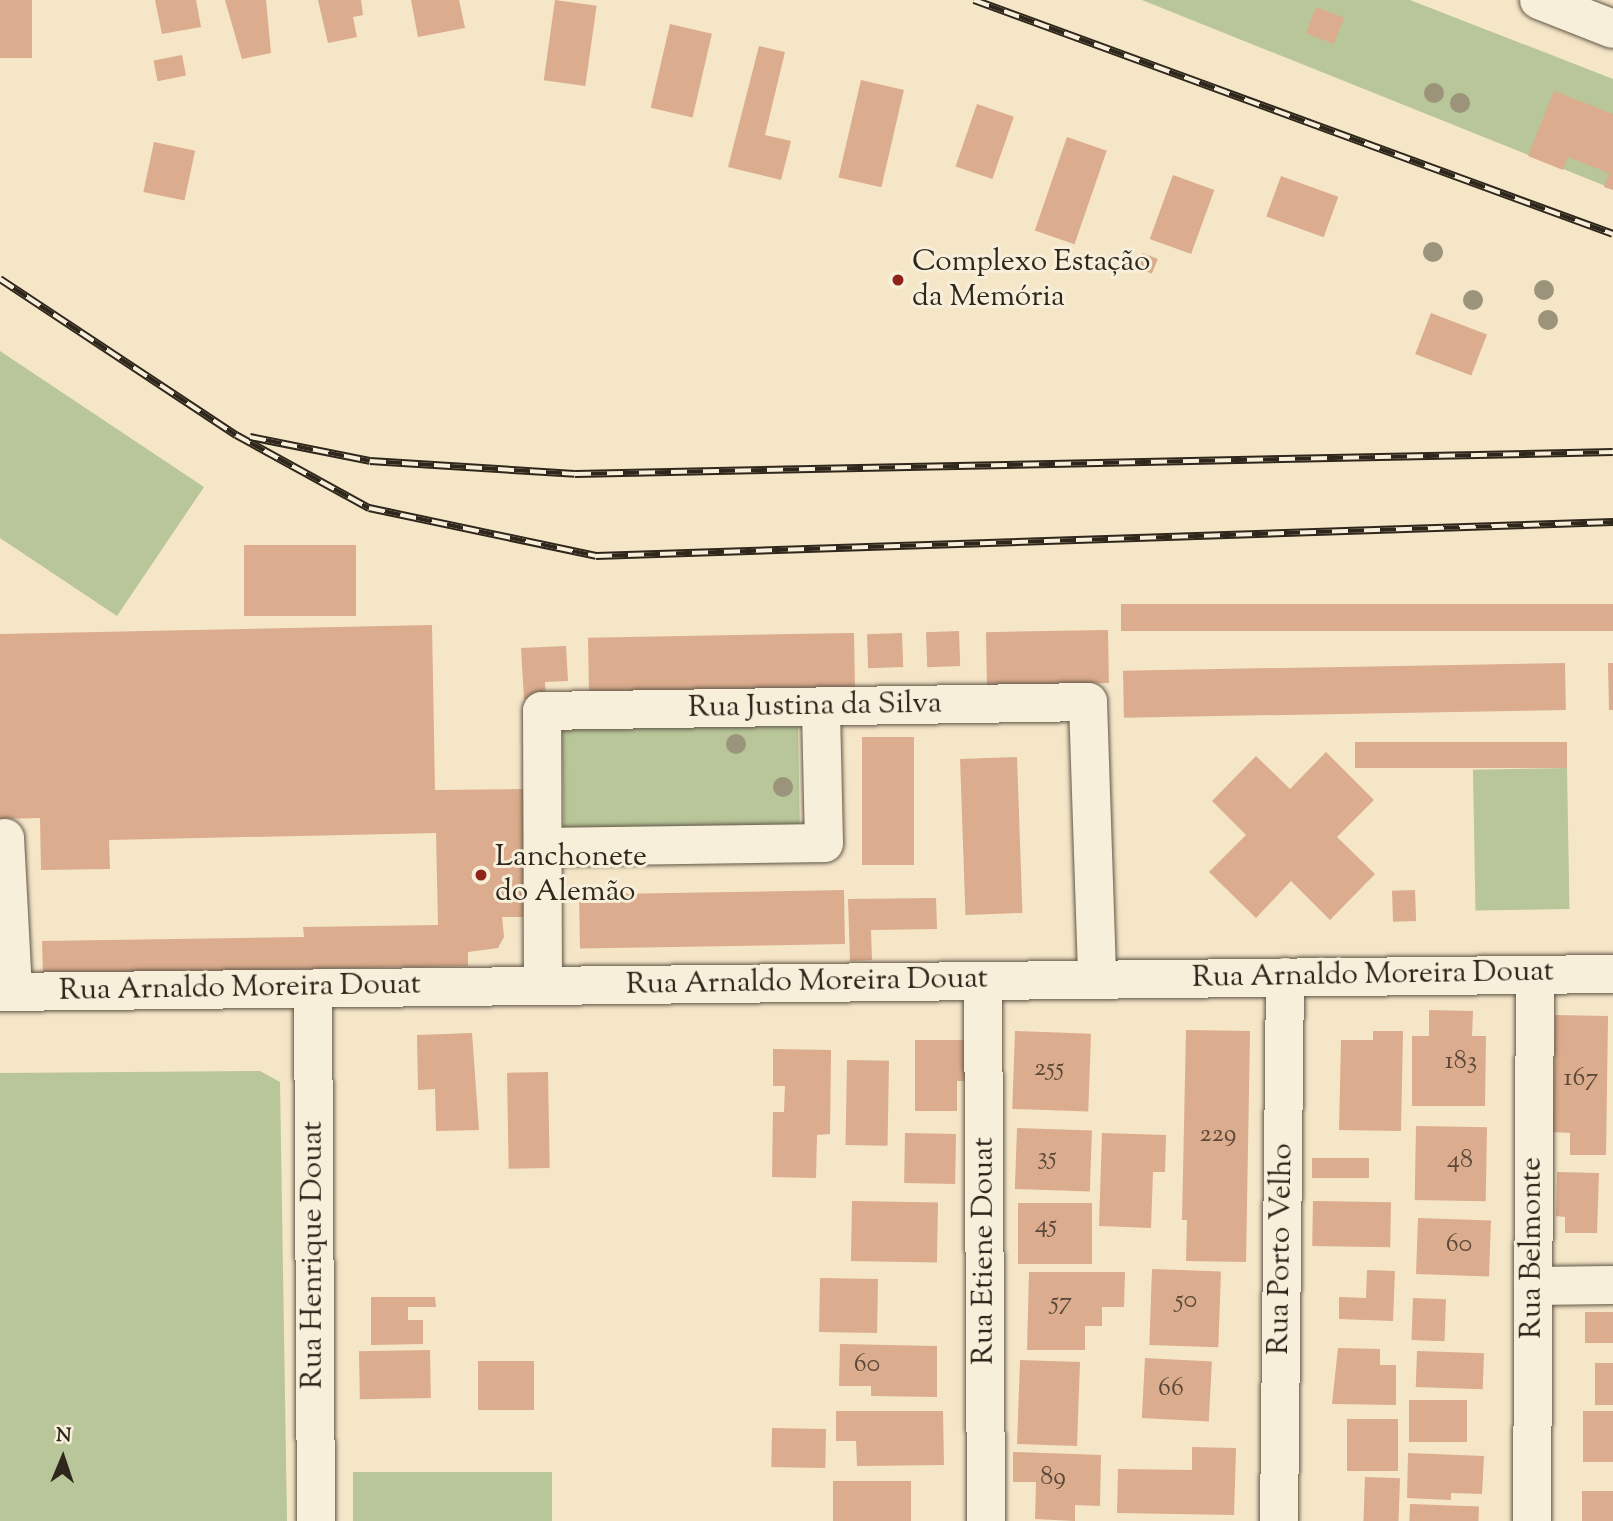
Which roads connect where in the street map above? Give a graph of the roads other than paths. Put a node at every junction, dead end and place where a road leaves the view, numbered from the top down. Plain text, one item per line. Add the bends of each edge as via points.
1 (1539, 0) edge
2 (1613, 29) edge
3 (821, 707) junction
4 (5, 838) dead end
5 (543, 847) junction
6 (1613, 974) edge
7 (1535, 975) junction
8 (1285, 977) junction
9 (1097, 979) junction
10 (983, 981) junction
11 (543, 986) junction
12 (313, 989) junction
13 (6, 992) edge
14 (1613, 1285) edge
15 (1533, 1286) junction
16 (316, 1521) edge
17 (986, 1521) edge
18 (1279, 1521) edge
19 (1532, 1521) edge

1 - 2 street
3 - 5 street, Rua Justina da Silva via 542,711
3 - 5 street via 824,843
3 - 9 street, Rua Justina da Silva via 1088,702
4 - 13 street
5 - 11 street
6 - 7 street, Rua Arnaldo Moreira Douat
7 - 8 street, Rua Arnaldo Moreira Douat
7 - 15 street, Rua Belmonte
8 - 9 street, Rua Arnaldo Moreira Douat
8 - 18 street, Rua Porto Velho
9 - 10 street, Rua Arnaldo Moreira Douat
10 - 11 street, Rua Arnaldo Moreira Douat
10 - 17 street, Rua Etiene Douat
11 - 12 street, Rua Arnaldo Moreira Douat
12 - 13 street, Rua Arnaldo Moreira Douat
12 - 16 street, Rua Henrique Douat
14 - 15 street
15 - 19 street, Rua Belmonte

